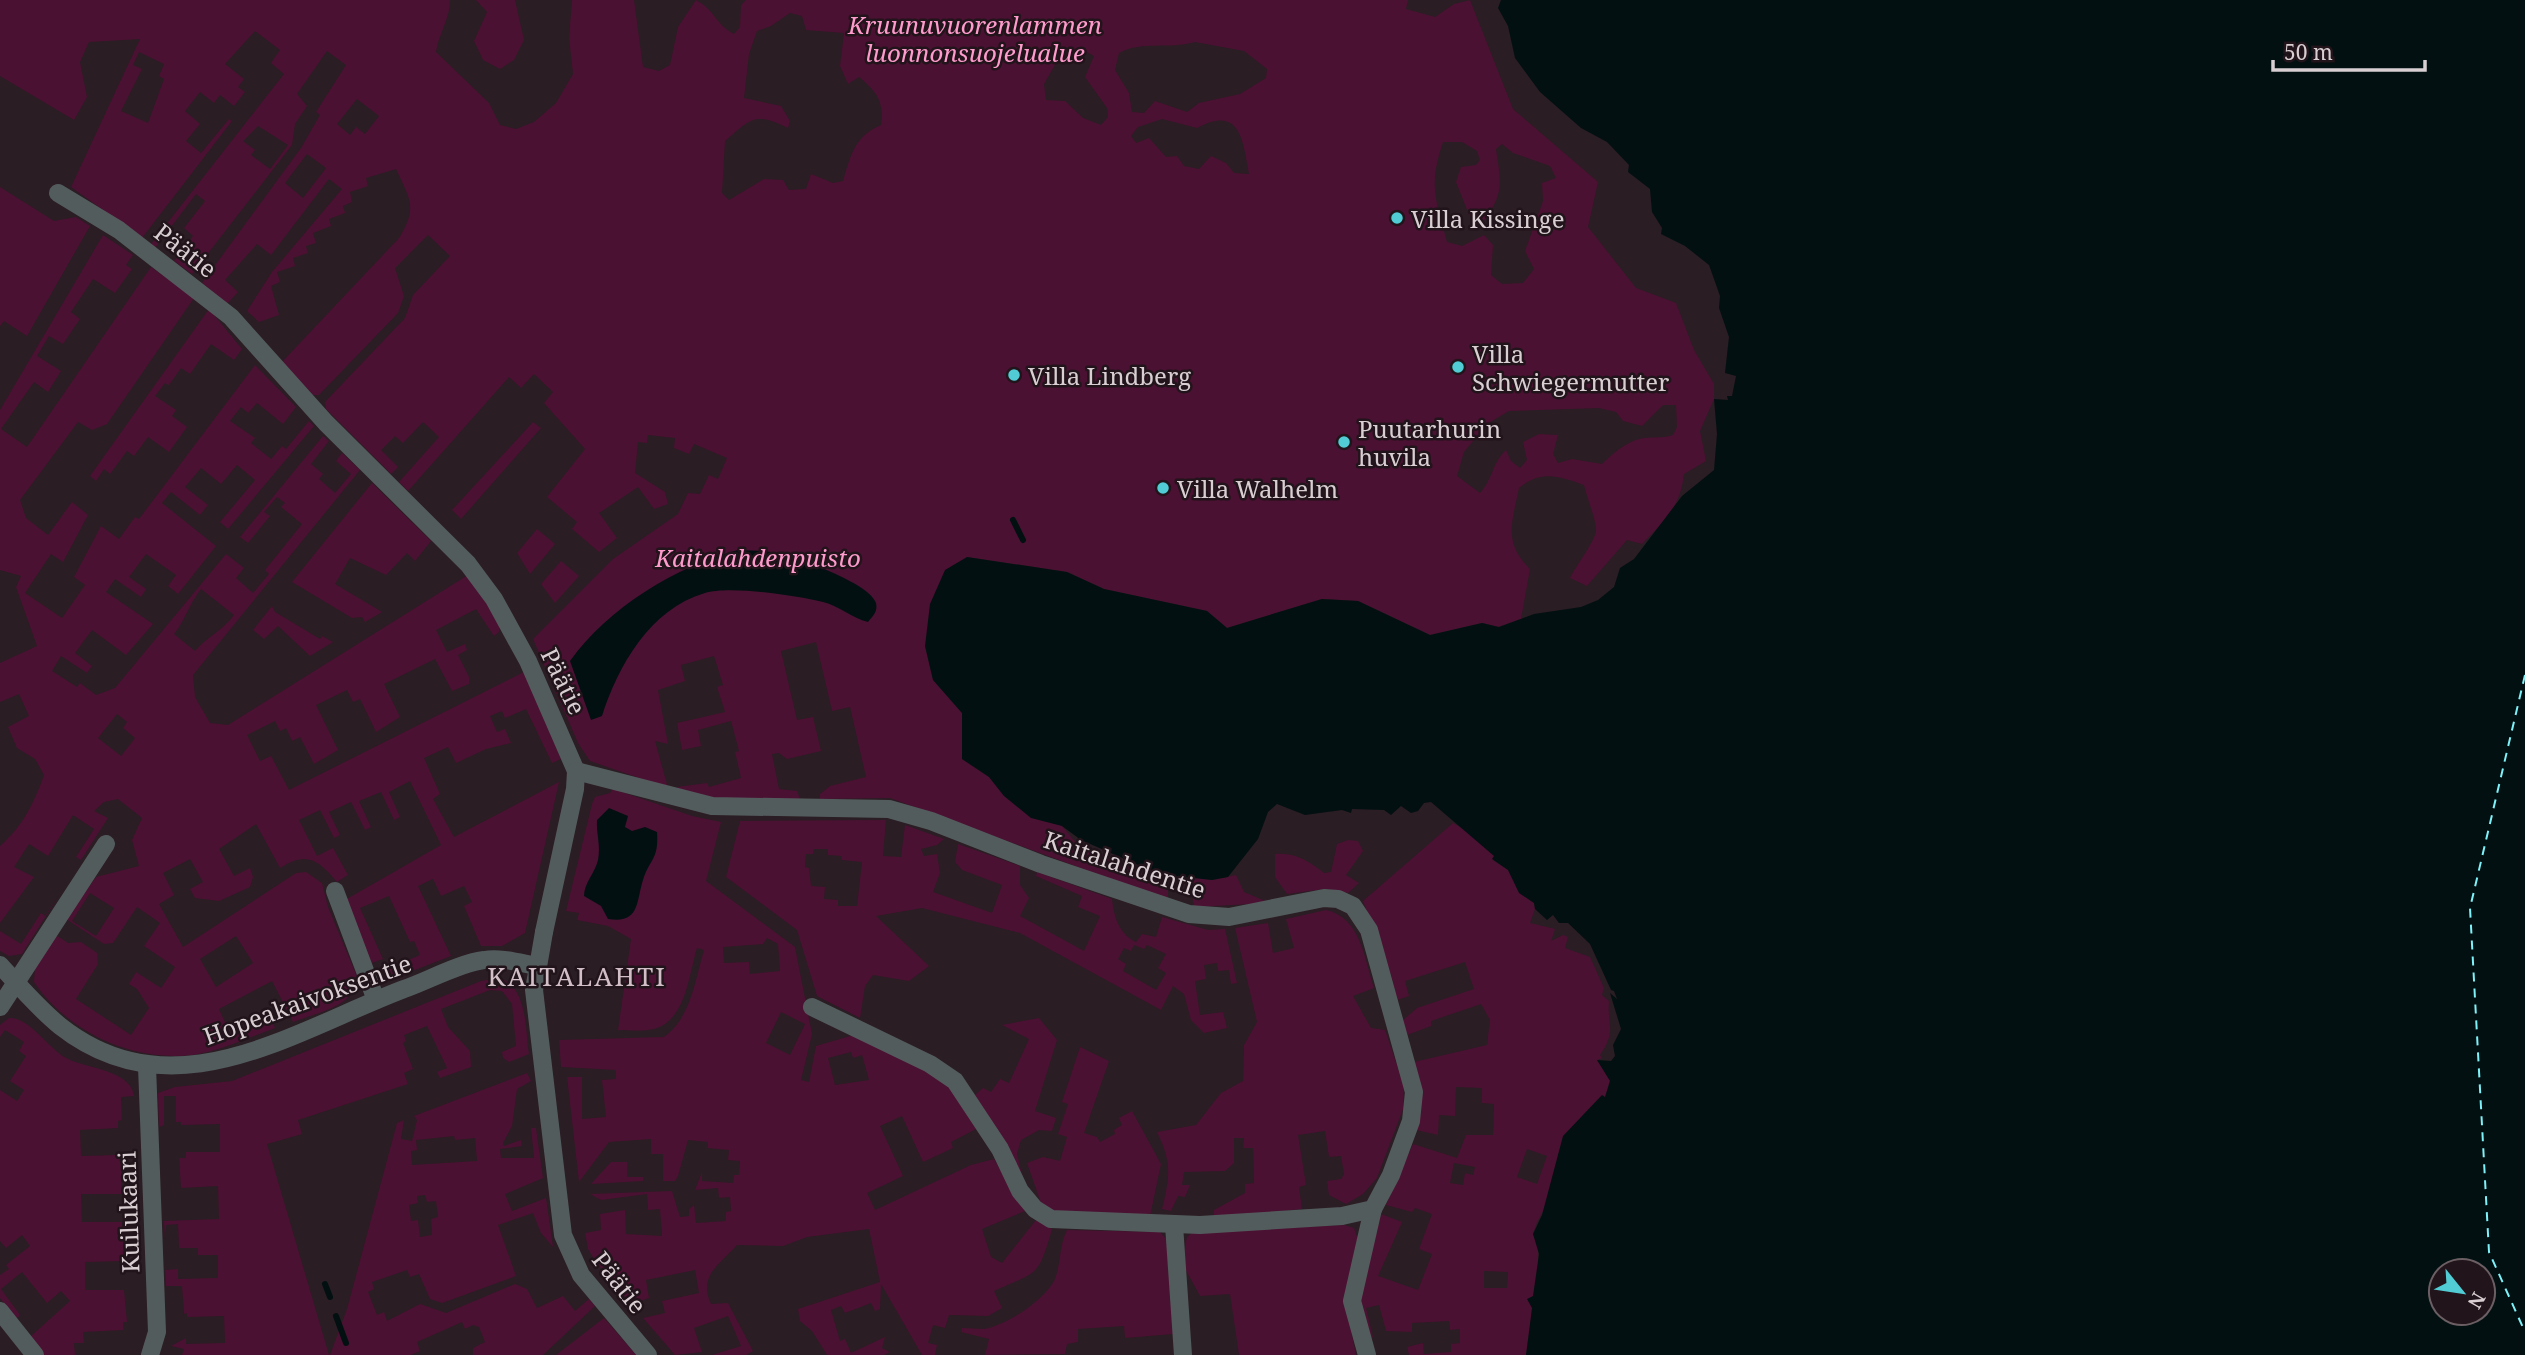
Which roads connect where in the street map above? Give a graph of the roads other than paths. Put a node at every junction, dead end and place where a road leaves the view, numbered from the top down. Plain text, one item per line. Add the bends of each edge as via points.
1 (58, 193) dead end
2 (576, 771) junction
3 (106, 844) dead end
4 (335, 891) dead end
5 (0, 965) edge
6 (537, 966) junction
7 (16, 983) junction
8 (376, 1000) junction
9 (0, 1007) edge
10 (812, 1007) dead end
11 (148, 1066) junction
12 (1373, 1209) junction
13 (1174, 1225) junction
14 (0, 1311) edge
15 (35, 1355) edge
16 (150, 1355) edge
17 (648, 1355) edge
18 (1183, 1355) edge
19 (1367, 1355) edge

1 - 2 street, Päätie via 119,230 231,317 326,423 468,564 494,599 528,661
2 - 6 street, Päätie
2 - 12 street, Kaitalahdentie via 712,806 869,807 909,813 1189,914 1229,918 1324,898 1346,902 1369,930 1414,1092 1411,1121
3 - 7 street
4 - 8 street
5 - 7 street, Hopeakaivoksentie
6 - 8 street, Hopeakaivoksentie via 483,960
6 - 17 street, Päätie via 534,990 541,1061 566,1247 581,1275
7 - 9 street
7 - 11 street, Hopeakaivoksentie via 81,1041
8 - 11 street, Hopeakaivoksentie via 219,1061
10 - 13 street via 930,1064 955,1081 1000,1149 1020,1191 1042,1214 1057,1220
11 - 16 street, Kuilukaari via 157,1332
12 - 13 street via 1342,1216
12 - 19 street, Kaitalahdentie via 1352,1301
13 - 18 street
14 - 15 street

